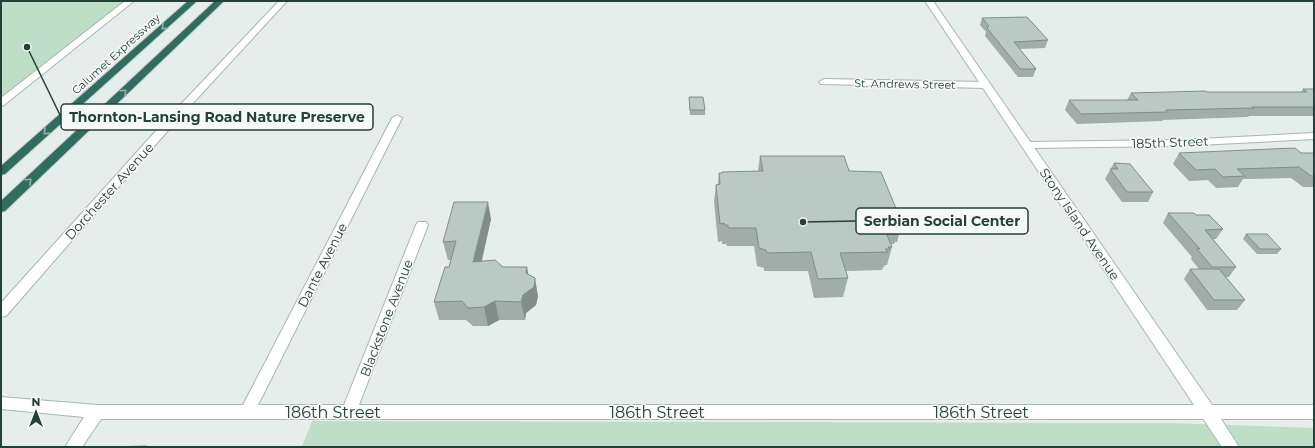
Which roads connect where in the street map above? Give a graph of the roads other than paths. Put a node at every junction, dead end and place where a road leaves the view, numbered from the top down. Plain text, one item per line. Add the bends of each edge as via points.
1 (130, 1) edge
2 (193, 1) edge
3 (220, 1) edge
4 (283, 1) edge
5 (929, 1) edge
6 (824, 82) dead end
7 (986, 85) junction
8 (1, 103) edge
9 (397, 118) dead end
10 (1314, 136) edge
11 (1026, 145) junction
12 (1, 172) edge
13 (1, 208) edge
14 (422, 225) dead end
15 (1, 312) edge
16 (1, 403) edge
17 (97, 412) junction
18 (247, 412) junction
19 (349, 412) junction
20 (1207, 412) junction
21 (1314, 412) edge
22 (73, 447) edge
23 (1231, 447) edge

1 - 8 street
2 -> 12 highway, Calumet Expressway
13 -> 3 highway
4 - 15 street, Dorchester Avenue
5 - 7 street, Stony Island Avenue
6 - 7 street, St. Andrews Street
7 - 11 street, Stony Island Avenue
9 - 18 street, Dante Avenue
10 - 11 street, 185th Street via 1178,143
11 - 20 street, Stony Island Avenue
14 - 19 street, Blackstone Avenue
16 - 17 street, 186th Street
17 - 18 street, 186th Street
17 - 22 street
18 - 19 street, 186th Street
19 - 20 street, 186th Street
20 - 21 street, 186th Street
20 - 23 street, Stony Island Avenue

